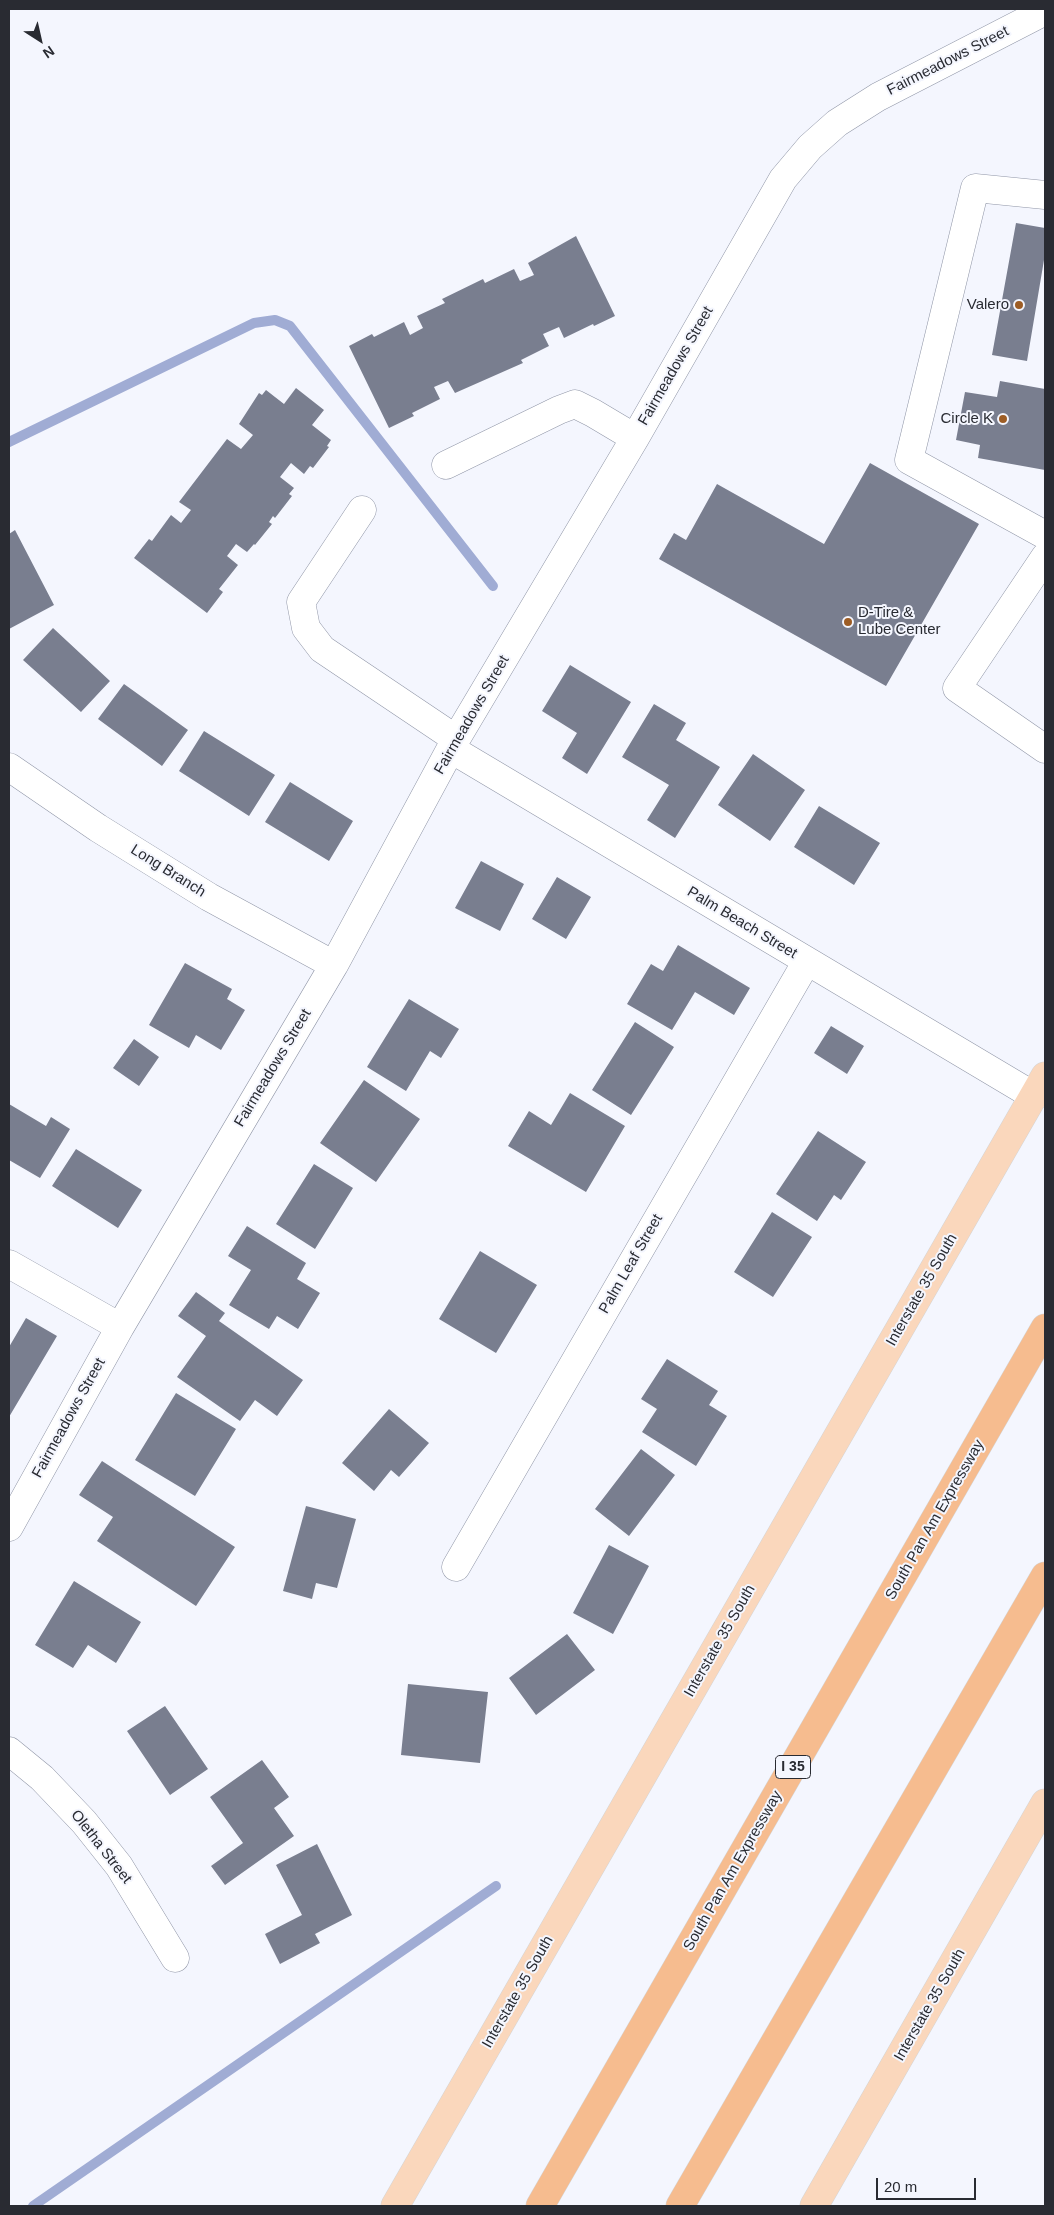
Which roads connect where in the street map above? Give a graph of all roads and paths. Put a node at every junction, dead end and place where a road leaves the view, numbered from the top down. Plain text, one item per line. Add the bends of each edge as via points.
1 (1045, 11) edge
2 (1045, 195) edge
3 (635, 438) junction
4 (446, 465) dead end
5 (362, 510) dead end
6 (1045, 535) edge
7 (1045, 558) edge
8 (453, 744) junction
9 (1045, 749) edge
10 (9, 767) edge
11 (807, 961) junction
12 (334, 966) junction
13 (1040, 1086) edge
14 (9, 1264) edge
15 (120, 1327) junction
16 (1045, 1328) edge
17 (9, 1527) edge
18 (456, 1567) dead end
19 (1045, 1576) edge
20 (9, 1751) edge
21 (1045, 1804) edge
22 (175, 1958) dead end
23 (395, 2206) edge
24 (540, 2206) edge
25 (680, 2206) edge
26 (814, 2206) edge

1 - 3 street, Fairmeadows Street via 878,97 837,123 810,147 783,179
2 - 6 street via 975,188 909,460
3 - 4 street via 575,404
3 - 8 street, Fairmeadows Street
5 - 8 street, Palm Beach Street via 301,602 306,628 322,648
7 - 9 street via 957,688
8 - 11 street, Palm Beach Street
8 - 12 street, Fairmeadows Street
10 - 12 street, Long Branch via 98,828 202,892
11 - 13 street, Palm Beach Street
11 - 18 street, Palm Leaf Street
12 - 15 street, Fairmeadows Street
13 - 23 main road, Interstate 35 South
14 - 15 street
15 - 17 street, Fairmeadows Street
16 - 24 highway, South Pan Am Expressway / I 35
19 - 25 highway
20 - 22 street, Oletha Street via 42,1778 84,1822 119,1866
21 - 26 main road, Interstate 35 South

